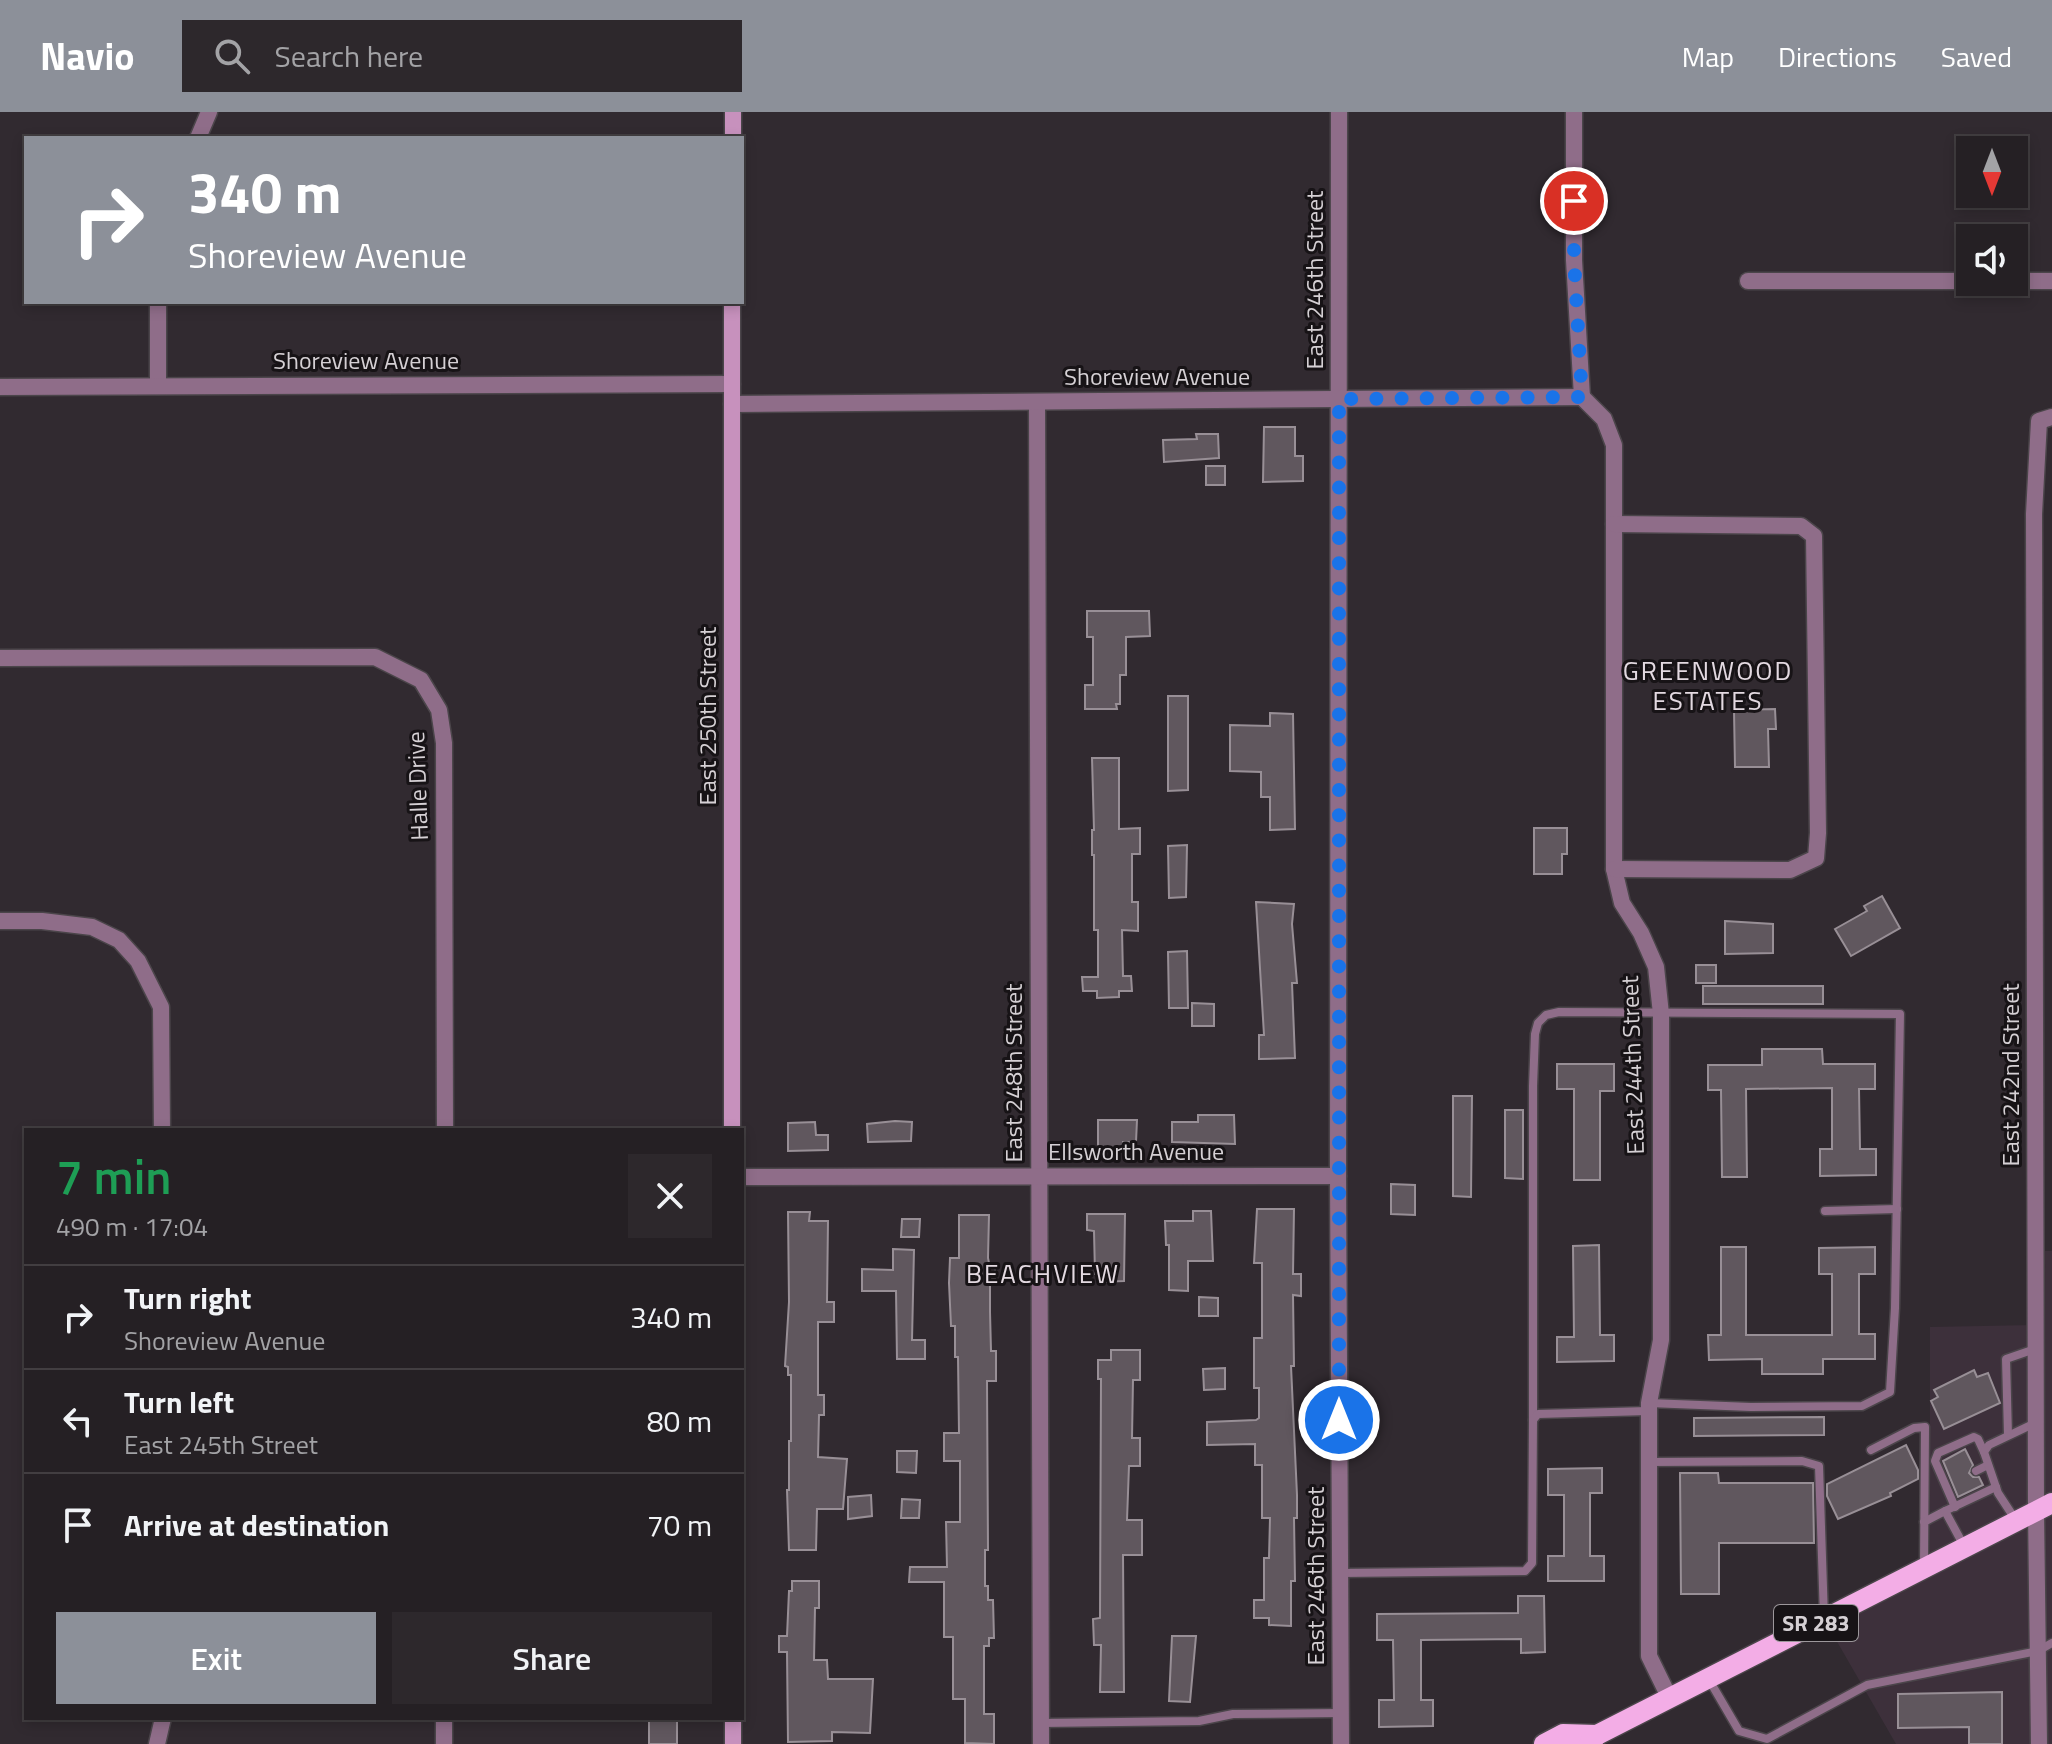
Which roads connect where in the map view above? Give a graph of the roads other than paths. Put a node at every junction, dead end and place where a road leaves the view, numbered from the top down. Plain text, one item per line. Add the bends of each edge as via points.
1 (209, 112) edge
2 (733, 112) edge
3 (1339, 112) edge
4 (1574, 112) edge
5 (199, 136) edge
6 (733, 136) edge
7 (1748, 281) dead end
8 (1956, 281) edge
9 (2028, 281) edge
10 (2052, 281) edge
11 (158, 304) edge
12 (732, 304) edge
13 (732, 384) junction
14 (158, 386) junction
15 (0, 387) edge
16 (1582, 397) junction
17 (1339, 399) junction
18 (1037, 402) junction
19 (732, 404) junction
20 (2052, 417) edge
21 (1614, 524) junction
22 (0, 658) edge
23 (1614, 869) junction
24 (0, 921) edge
25 (1661, 1014) junction
26 (162, 1128) edge
27 (445, 1128) edge
28 (732, 1128) edge
29 (1038, 1176) junction
30 (1338, 1176) junction
31 (744, 1177) edge
32 (1897, 1209) junction
33 (1825, 1211) dead end
34 (2036, 1349) junction
35 (1649, 1407) junction
36 (1533, 1420) junction
37 (2036, 1422) junction
38 (2008, 1435) junction
39 (1871, 1450) dead end
40 (1984, 1452) junction
41 (1649, 1462) junction
42 (1988, 1465) junction
43 (1976, 1471) dead end
44 (1996, 1487) junction
45 (1955, 1507) junction
46 (2044, 1507) edge
47 (1945, 1511) junction
48 (2016, 1521) junction
49 (1924, 1522) junction
50 (1965, 1547) junction
51 (1924, 1568) junction
52 (1340, 1573) junction
53 (1824, 1619) junction
54 (2045, 1647) edge
55 (1708, 1678) junction
56 (1669, 1697) junction
57 (1341, 1713) junction
58 (163, 1720) edge
59 (444, 1720) edge
60 (733, 1720) edge
61 (1040, 1723) junction
62 (1593, 1740) edge
63 (1765, 1742) edge
64 (157, 1744) edge
65 (444, 1744) edge
66 (733, 1744) edge
67 (1041, 1744) edge
68 (1341, 1744) edge
69 (1544, 1744) edge
70 (2039, 1744) edge

1 - 5 street
2 - 6 street
3 - 17 street, East 246th Street
4 - 16 street via 1574,260
7 - 8 street
9 - 10 street
11 - 14 street
12 - 13 street, East 250th Street
13 - 14 street, Shoreview Avenue
13 - 19 street, East 250th Street
14 - 15 street, Shoreview Avenue
16 - 17 street, Shoreview Avenue
16 - 21 street, East 244th Street via 1604,419 1614,445
17 - 18 street, Shoreview Avenue
17 - 30 street, East 246th Street
18 - 19 street, Shoreview Avenue
18 - 29 street, East 248th Street
19 - 28 street, East 250th Street
20 - 34 street, East 242nd Street via 2039,421 2034,514
21 - 23 street, East 244th Street
21 - 23 street via 1770,524 1801,526 1814,536 1816,858 1790,870
22 - 27 street, Halle Drive via 375,657 421,680 439,710 444,743
23 - 25 street, East 244th Street via 1622,903 1656,967
24 - 26 street via 92,927 119,940 138,961 161,1007
25 - 32 lane via 1900,1014
25 - 35 street, East 244th Street via 1661,1340
25 - 36 lane via 1559,1012 1538,1023 1533,1086
29 - 30 street, Ellsworth Avenue
29 - 31 street, Ellsworth Avenue
29 - 61 street, East 248th Street
30 - 52 street, East 246th Street
32 - 33 lane
32 - 35 lane via 1890,1392 1862,1406
34 - 37 street, East 242nd Street
34 - 38 lane via 2006,1359
35 - 36 lane via 1538,1414
35 - 41 street, East 244th Street
36 - 52 lane via 1532,1563 1525,1571
37 - 38 lane
37 - 46 street, East 242nd Street
38 - 40 lane
39 - 49 lane via 1925,1427
40 - 42 lane
40 - 45 lane via 1974,1437 1938,1453 1935,1461
41 - 53 lane via 1802,1461 1819,1466
41 - 56 street, East 244th Street via 1649,1656
42 - 43 lane
42 - 44 lane
44 - 45 lane
44 - 48 lane
45 - 47 lane
46 - 48 main road, SR 283
46 - 54 street, East 242nd Street
47 - 49 lane
47 - 50 lane
48 - 50 main road, SR 283
49 - 51 lane
50 - 51 main road, SR 283
51 - 53 main road, SR 283
52 - 57 street, East 246th Street
53 - 55 main road, SR 283
54 - 63 lane via 1867,1685
54 - 70 street, East 242nd Street
55 - 56 main road, SR 283
55 - 63 lane via 1739,1731
56 - 62 main road, SR 283
57 - 61 lane
57 - 68 street, East 246th Street
58 - 64 street
59 - 65 street
60 - 66 street
61 - 67 street, East 248th Street
62 - 69 main road, SR 283 via 1563,1734

